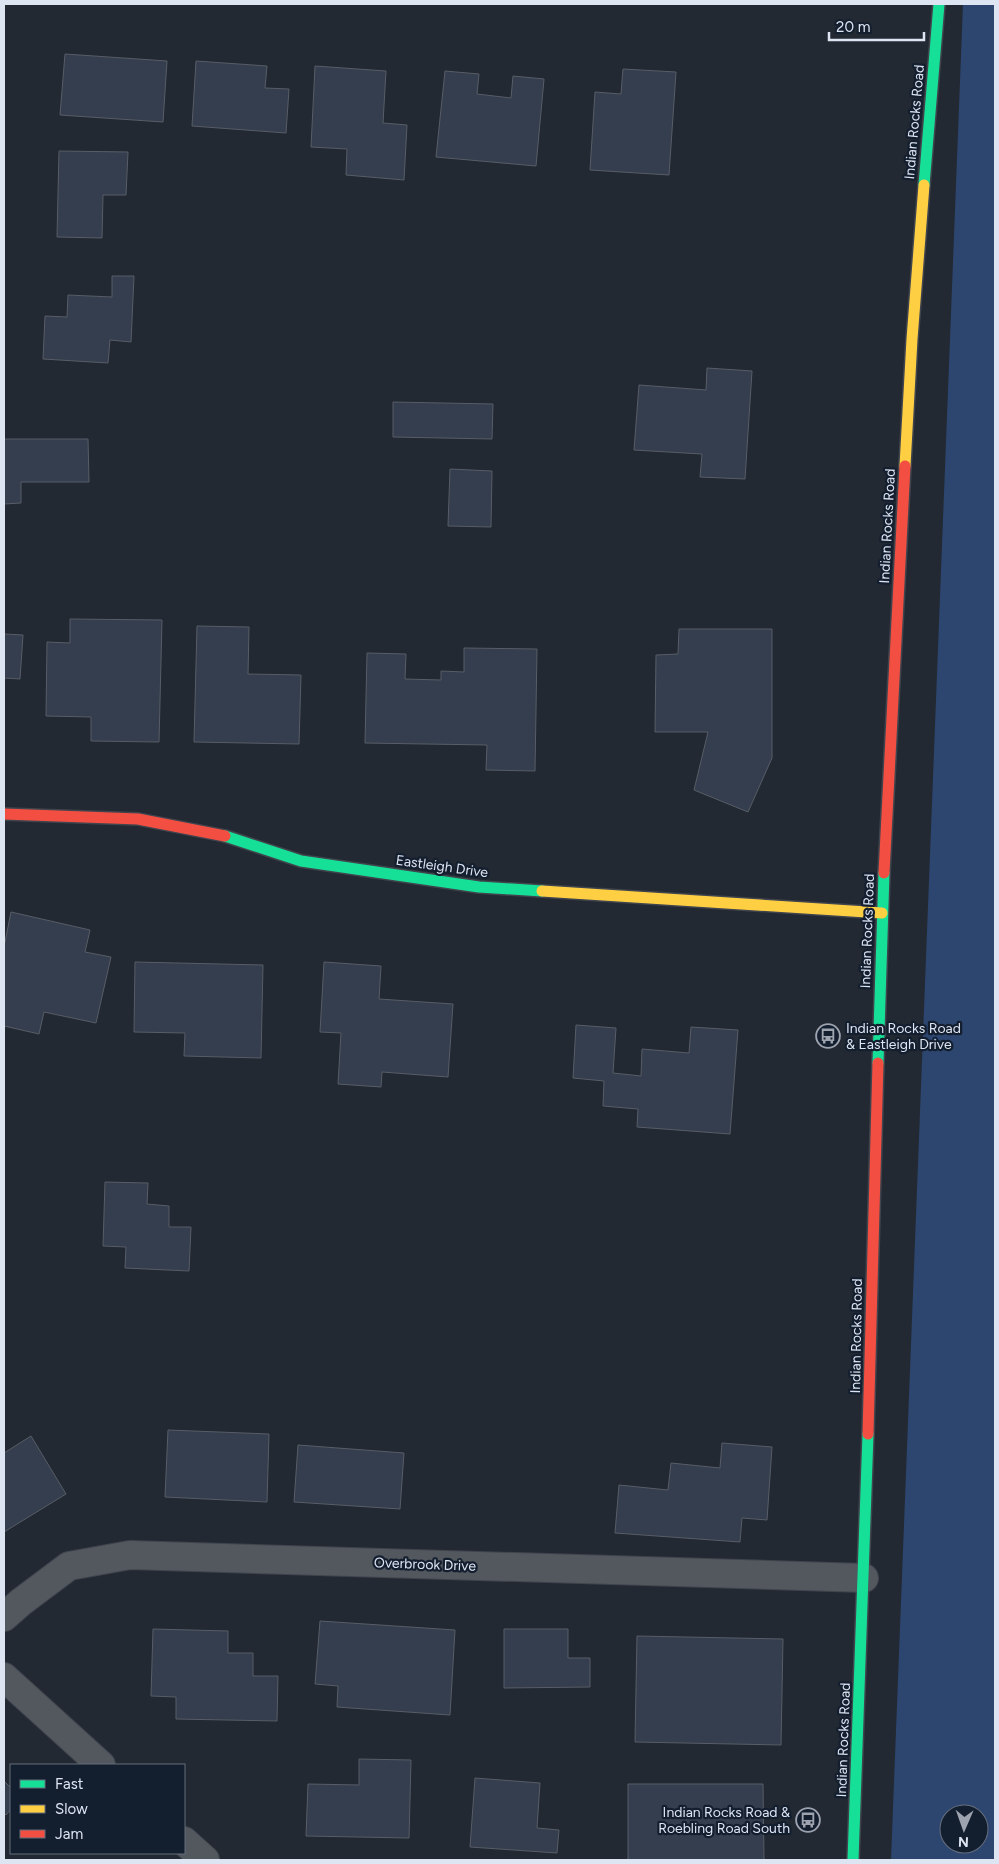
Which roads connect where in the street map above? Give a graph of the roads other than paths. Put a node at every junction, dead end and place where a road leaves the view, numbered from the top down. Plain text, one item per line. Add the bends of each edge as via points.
1 (931, 4) edge
2 (939, 4) edge
3 (4, 814) edge
4 (882, 913) junction
5 (864, 1578) junction
6 (4, 1617) edge
7 (4, 1677) edge
8 (100, 1764) edge
9 (185, 1842) edge
10 (205, 1860) edge
11 (853, 1860) edge

1 - 2 street
2 - 4 street, Indian Rocks Road via 912,339
3 - 4 street, Eastleigh Drive via 138,819 234,838 301,861 479,887
4 - 5 street, Indian Rocks Road
5 - 6 street, Overbrook Drive via 130,1555 69,1566
5 - 11 street, Indian Rocks Road
7 - 8 street
9 - 10 street

